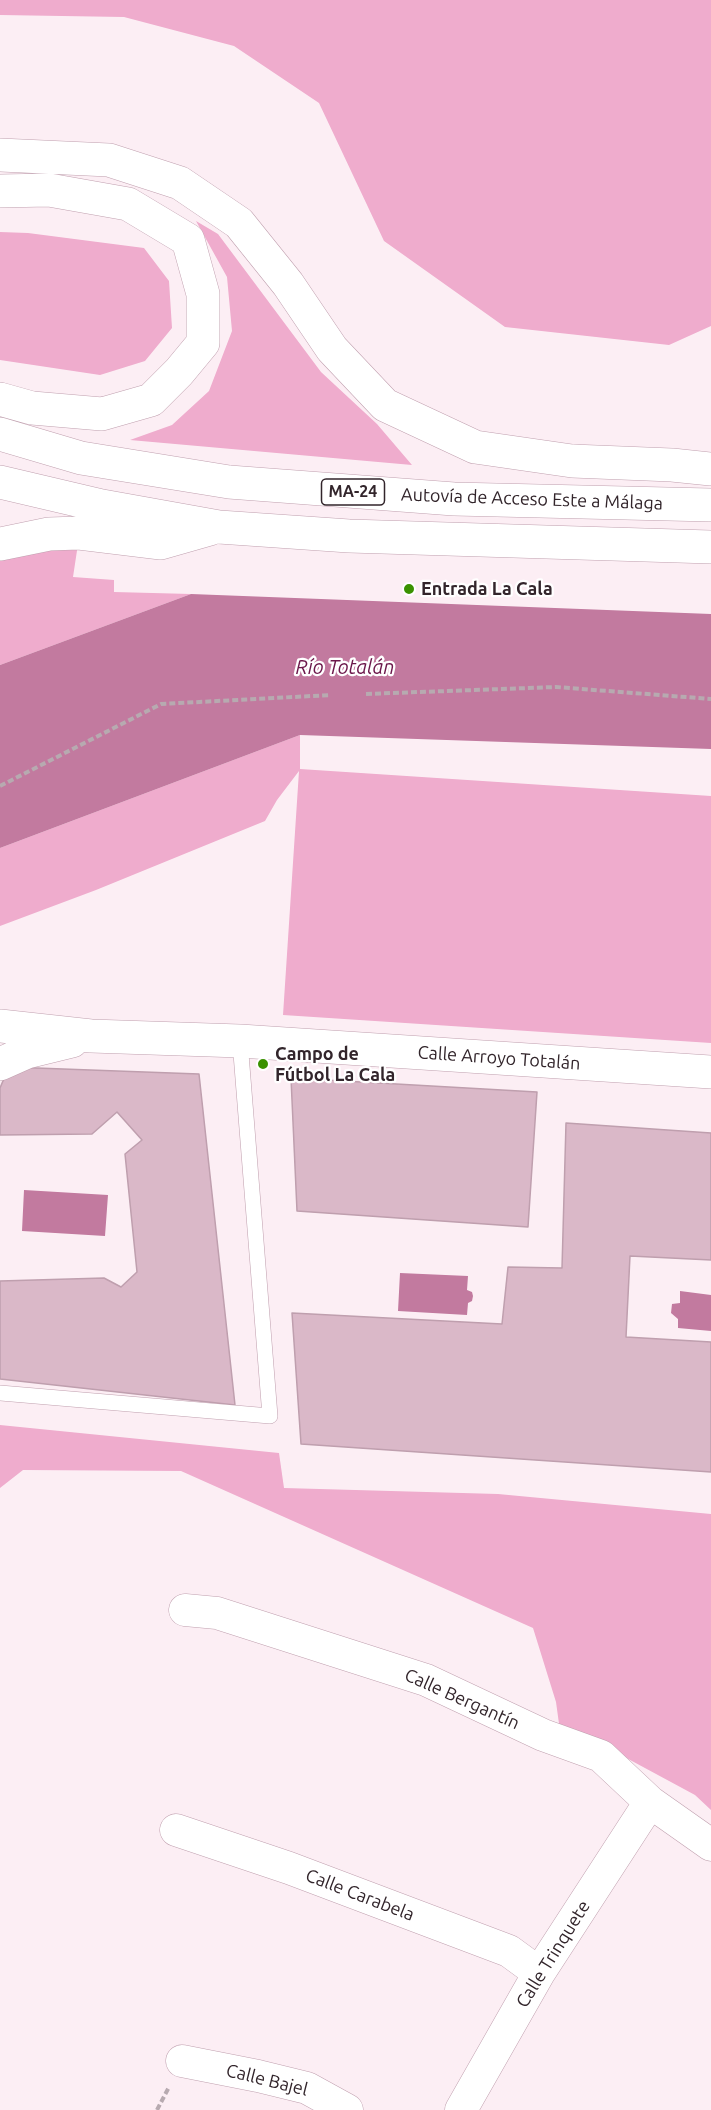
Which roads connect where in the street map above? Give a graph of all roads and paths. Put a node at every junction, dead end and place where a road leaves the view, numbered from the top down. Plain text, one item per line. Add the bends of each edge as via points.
1 (0, 155) edge
2 (0, 191) edge
3 (0, 399) edge
4 (0, 434) edge
5 (711, 469) edge
6 (0, 482) edge
7 (711, 505) edge
8 (219, 527) junction
9 (0, 544) edge
10 (711, 547) edge
11 (366, 694) dead end
12 (331, 695) dead end
13 (711, 699) edge
14 (0, 786) edge
15 (0, 1026) edge
16 (91, 1036) junction
17 (240, 1041) junction
18 (0, 1064) edge
19 (711, 1072) edge
20 (0, 1393) edge
21 (185, 1610) dead end
22 (650, 1802) junction
23 (176, 1830) dead end
24 (711, 1845) edge
25 (539, 1972) junction
26 (182, 2061) dead end
27 (347, 2110) edge
28 (462, 2110) edge

1 - 5 main road via 109,160 180,183 239,223 288,284 332,349 385,405 475,447 572,460
2 - 3 main road via 48,190 128,204 188,240 203,294 203,344 151,400 102,414 32,408
4 - 7 main road, Autovía de Acceso Este a Málaga / MA-24 via 81,458 229,482 454,499
6 - 8 main road
8 - 9 main road via 161,543 79,533 49,534
8 - 10 main road via 350,536
11 - 13 path via 556,687
12 - 14 path via 161,704
15 - 16 main road, Calle Arroyo Totalán
16 - 17 main road, Calle Arroyo Totalán
16 - 18 main road via 27,1052
17 - 19 main road, Calle Arroyo Totalán
17 - 20 lane via 270,1416
21 - 22 street, Calle Bergantín via 217,1613 426,1680 543,1735 601,1756
22 - 24 street, Calle Bergantín
22 - 25 street, Calle Trinquete
23 - 25 street, Calle Carabela via 508,1951
25 - 28 street, Calle Trinquete
26 - 27 street, Calle Bajel via 307,2088

